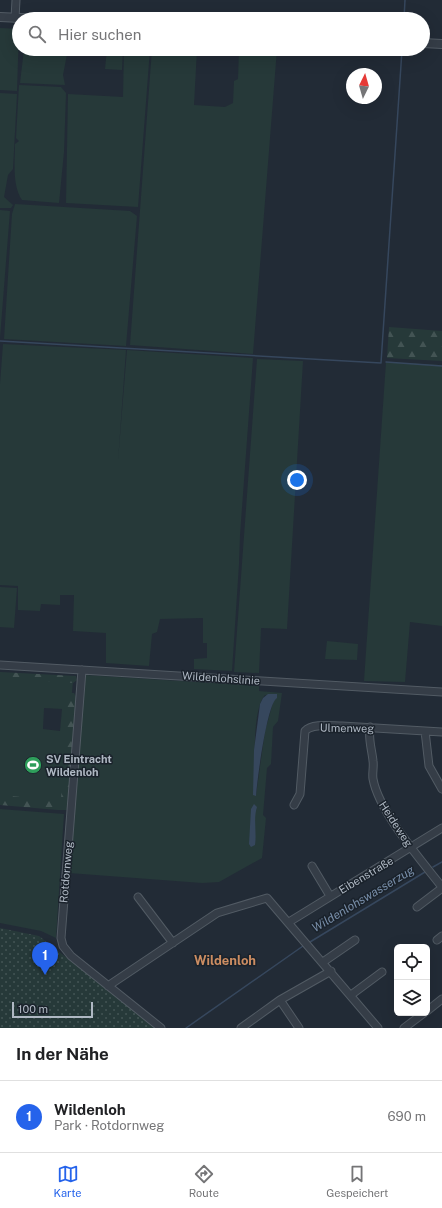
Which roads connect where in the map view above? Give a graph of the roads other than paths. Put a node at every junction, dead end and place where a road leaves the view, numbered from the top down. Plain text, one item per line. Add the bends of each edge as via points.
1 (16, 0) edge
2 (15, 12) edge
3 (0, 17) edge
4 (12, 18) edge
5 (430, 43) edge
6 (442, 44) edge
7 (0, 665) edge
8 (82, 670) junction
9 (442, 692) edge
10 (370, 727) junction
11 (425, 731) junction
12 (442, 732) edge
13 (442, 789) edge
14 (294, 805) dead end
15 (442, 828) edge
16 (411, 848) junction
17 (312, 866) dead end
18 (442, 888) edge
19 (330, 896) junction
20 (138, 897) dead end
21 (417, 907) dead end
22 (289, 922) junction
23 (355, 940) dead end
24 (173, 943) junction
25 (324, 962) junction
26 (331, 971) junction
27 (382, 972) dead end
28 (108, 986) junction
29 (350, 995) junction
30 (442, 999) edge
31 (280, 1000) junction
32 (430, 1009) edge
33 (420, 1016) edge
34 (161, 1028) edge
35 (241, 1028) edge
36 (299, 1028) edge
37 (378, 1028) edge
38 (404, 1028) edge

1 - 2 street
3 - 4 street
5 - 6 street
7 - 8 street, Wildenlohslinie
8 - 9 street, Wildenlohslinie
8 - 28 street, Rotdornweg via 61,938 63,946 71,956
10 - 11 street, Ulmenweg
10 - 14 street, Ulmenweg via 328,725 305,731 300,794
10 - 16 street, Heideweg via 376,792
11 - 12 street, Ulmenweg
11 - 13 street via 429,766
15 - 16 street, Eibenstraße
16 - 18 street, Heideweg
16 - 19 street, Eibenstraße
17 - 19 street, Eibenstraße
18 - 21 street, Heideweg
19 - 22 street, Eibenstraße
20 - 24 street
22 - 24 street via 267,898 261,898 217,913
22 - 25 street
23 - 25 street
24 - 28 street
25 - 26 street
26 - 29 street
26 - 31 street
27 - 29 street
28 - 34 street, Rotdornweg
29 - 37 street
30 - 32 street
31 - 35 street
31 - 36 street
33 - 38 street

